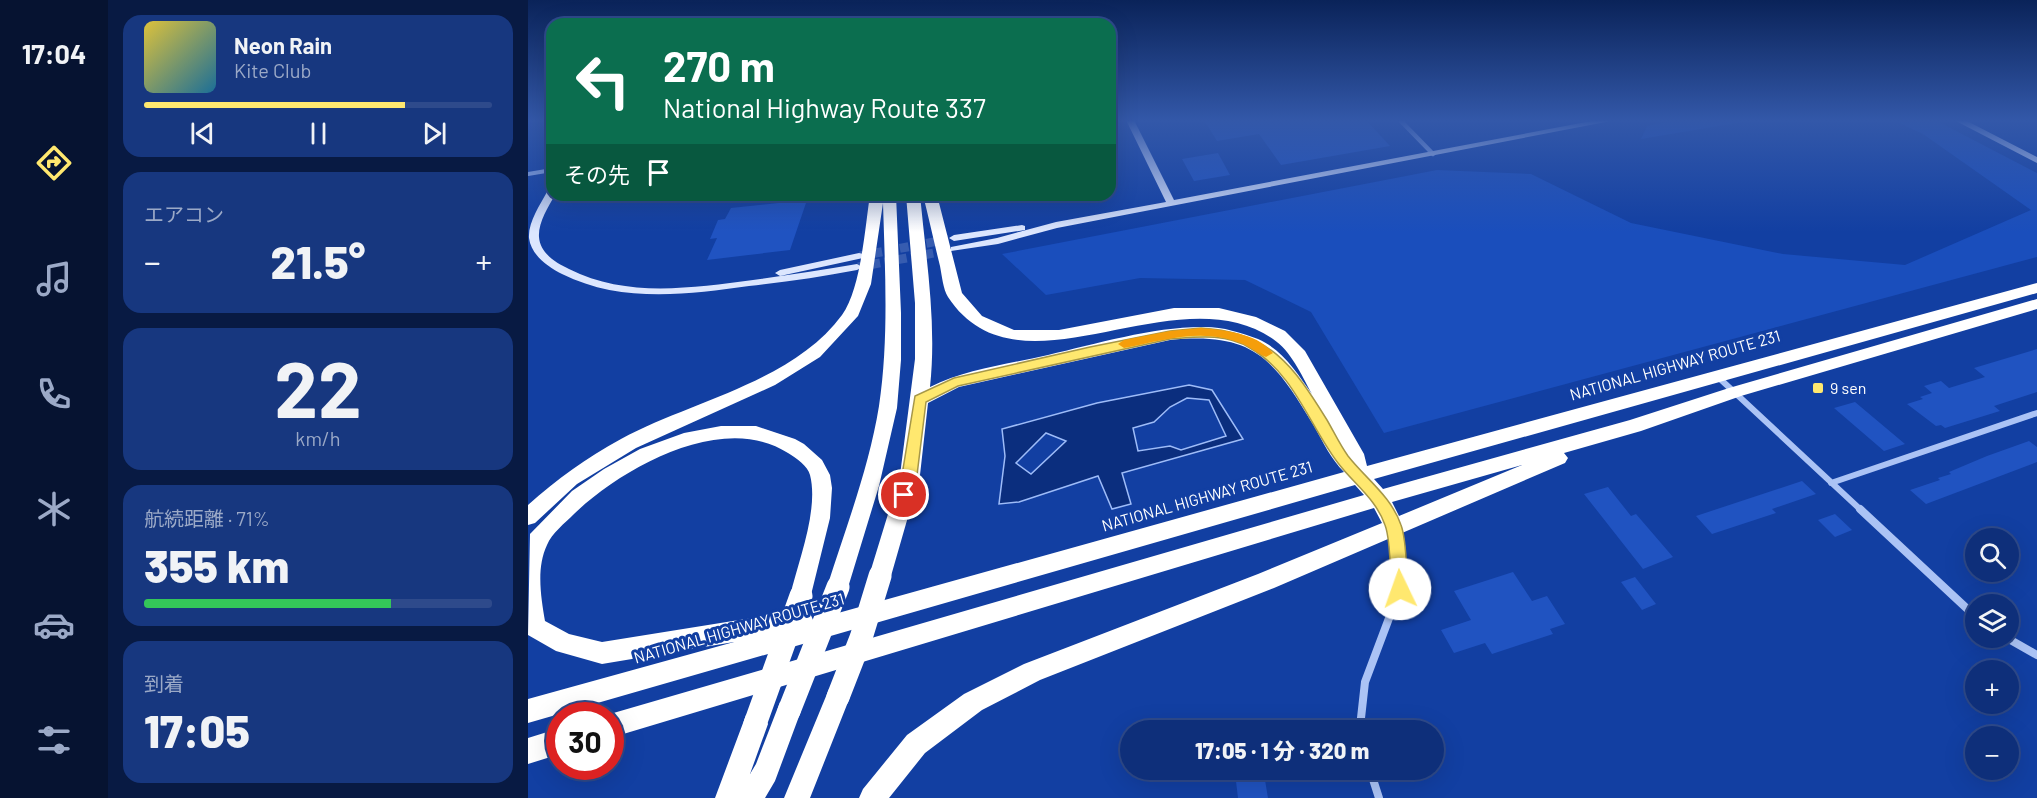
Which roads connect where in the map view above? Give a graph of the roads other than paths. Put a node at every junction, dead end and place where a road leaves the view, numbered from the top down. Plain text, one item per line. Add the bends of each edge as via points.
1 (1148, 157) edge
2 (1416, 157) edge
3 (546, 171) edge
4 (528, 174) edge
5 (548, 201) edge
6 (877, 201) edge
7 (889, 201) edge
8 (914, 201) edge
9 (931, 201) edge
10 (1171, 203) junction
11 (1056, 225) junction
12 (954, 238) tunnel mouth
13 (954, 249) tunnel mouth
14 (858, 261) tunnel mouth
15 (2037, 288) edge
16 (2037, 304) edge
17 (1717, 377) junction
18 (1735, 392) junction
19 (920, 399) junction
20 (2037, 413) edge
21 (1634, 426) junction
22 (1360, 476) junction
23 (1831, 483) junction
24 (1379, 498) junction
25 (528, 517) edge
26 (1394, 526) junction
27 (532, 547) edge
28 (929, 597) junction
29 (1965, 607) edge
30 (2019, 645) edge
31 (2037, 655) edge
32 (528, 711) edge
33 (1361, 720) edge
34 (624, 722) edge
35 (546, 745) edge
36 (528, 751) edge
37 (1373, 780) edge
38 (728, 798) edge
39 (750, 798) edge
40 (797, 798) edge
41 (872, 798) edge
42 (1379, 798) edge

1 - 10 street
2 - 10 street
3 - 4 lane
5 - 14 street via 534,239 546,260 573,277 629,291 676,292 809,276
6 - 25 highway via 863,284 850,316 814,353 769,381 629,443 570,479
7 - 39 highway, bridge via 894,308 891,385 875,465 838,587 766,772
8 - 19 highway via 923,303
9 - 22 highway via 954,294 976,320 1012,335 1059,336 1174,314 1219,313 1250,321 1279,335 1299,355 1354,454
10 - 11 street
11 - 12 street
11 - 13 street
15 - 17 highway, NATIONAL HIGHWAY ROUTE 231
16 - 18 highway
17 - 18 street
17 - 22 highway, NATIONAL HIGHWAY ROUTE 231
18 - 21 highway
18 - 23 street
19 - 22 highway via 954,382 1090,351 1170,335 1224,334 1254,344 1280,362 1343,459
19 - 40 highway, bridge via 910,475 861,638
20 - 23 street
21 - 24 highway
21 - 26 highway
22 - 24 highway
22 - 28 highway, NATIONAL HIGHWAY ROUTE 231
23 - 29 street
24 - 26 highway
24 - 34 highway
26 - 33 street via 1400,589 1365,682
26 - 41 highway via 1032,672 973,702 916,744
27 - 28 highway via 528,584 535,627 564,643 602,652
27 - 38 highway, bridge via 558,516 597,483 646,455 696,437 736,432 773,436 802,452 820,473 822,501 801,596
28 - 32 highway, NATIONAL HIGHWAY ROUTE 231
30 - 31 street
35 - 36 highway
37 - 42 street

